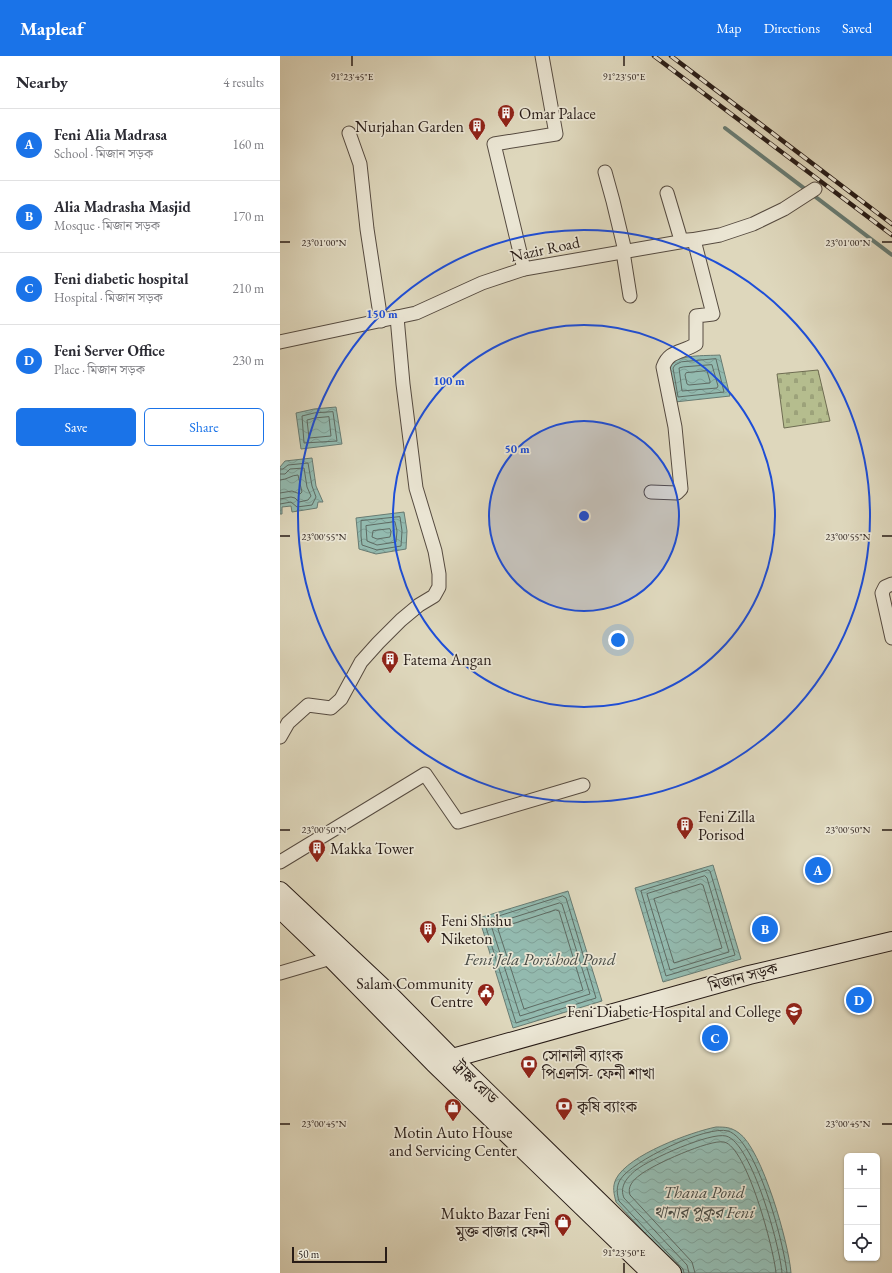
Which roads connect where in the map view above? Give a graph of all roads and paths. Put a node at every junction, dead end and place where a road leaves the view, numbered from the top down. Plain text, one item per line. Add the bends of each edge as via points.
1 (542, 56) edge
2 (349, 132) dead end
3 (605, 172) dead end
4 (815, 189) dead end
5 (667, 193) dead end
6 (694, 240) junction
7 (624, 251) junction
8 (524, 269) junction
9 (630, 296) dead end
10 (397, 317) junction
11 (382, 321) junction
12 (280, 342) edge
13 (651, 492) dead end
14 (892, 584) edge
15 (892, 638) edge
16 (280, 737) edge
17 (583, 785) dead end
18 (280, 862) edge
19 (280, 891) edge
20 (280, 909) edge
21 (892, 940) edge
22 (331, 958) junction
23 (280, 973) edge
24 (452, 1058) junction
25 (434, 1063) junction
26 (646, 1272) edge
27 (672, 1273) edge

1 - 8 street via 556,134 494,144
2 - 11 street via 360,164 367,229
3 - 7 street
4 - 6 street, Nazir Road via 784,209 753,224
5 - 6 street via 681,240
6 - 7 street, Nazir Road
6 - 13 street via 713,314 696,316 696,344 671,354 663,367 675,427 681,489 678,492
7 - 8 street, Nazir Road
7 - 9 street
8 - 10 street, Nazir Road via 482,283 416,313
10 - 11 street, Nazir Road
10 - 16 street via 416,488 435,551 439,588 434,596 401,620 361,662 341,699 331,708 308,706 288,723
11 - 12 street, Nazir Road
14 - 15 street via 885,587 882,593
17 - 18 street via 458,822 424,774
19 - 24 main road, ট্রাঙ্ক রোড via 381,986
20 - 22 main road, ট্রাঙ্ক রোড
21 - 24 main road, মিজান সড়ক via 749,975
22 - 23 street
22 - 25 main road, ট্রাঙ্ক রোড
24 - 25 main road, মিজান সড়ক
24 - 27 main road, ট্রাঙ্ক রোড
25 - 26 main road, ট্রাঙ্ক রোড

